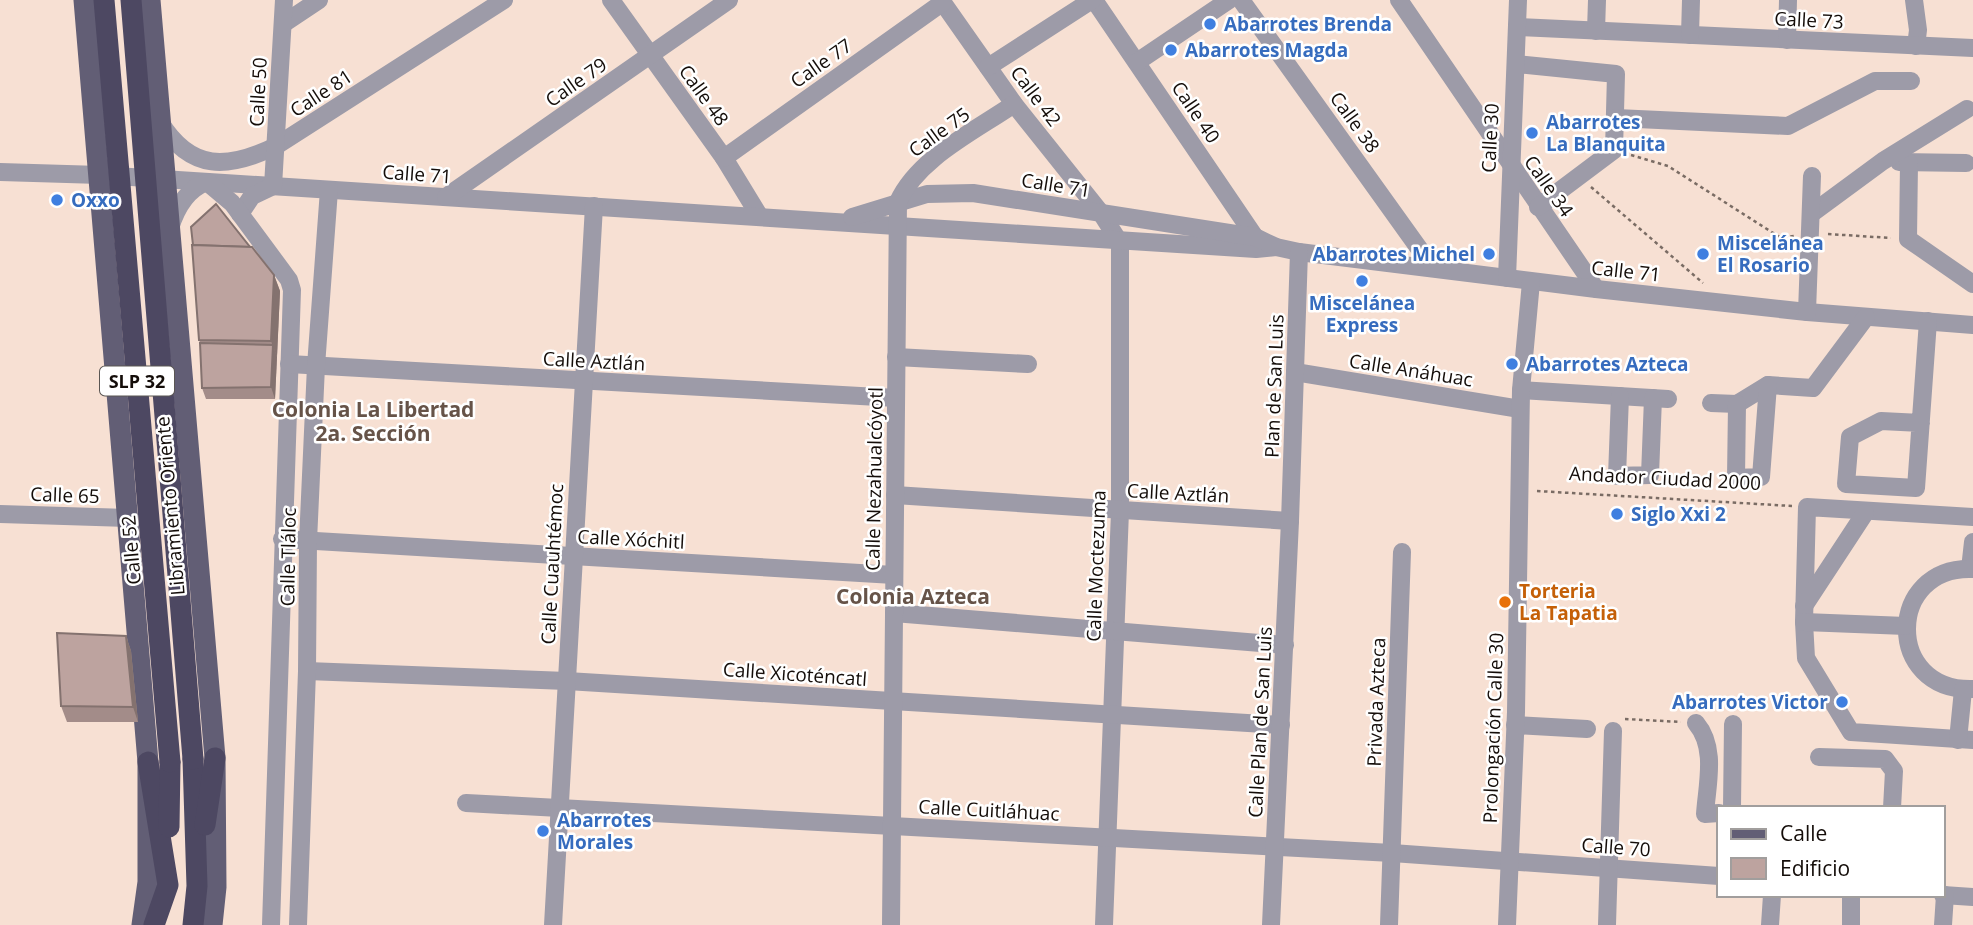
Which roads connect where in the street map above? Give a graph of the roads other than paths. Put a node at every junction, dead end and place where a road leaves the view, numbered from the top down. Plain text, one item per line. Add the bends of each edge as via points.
1 (84, 0) edge
2 (104, 0) edge
3 (131, 0) edge
4 (150, 0) edge
5 (284, 0) edge
6 (318, 0) edge
7 (504, 0) edge
8 (611, 0) edge
9 (1093, 0) edge
10 (1229, 0) edge
11 (1241, 0) edge
12 (1399, 0) edge
13 (1518, 0) edge
14 (1597, 0) edge
15 (1691, 0) edge
16 (1788, 0) edge
17 (1914, 0) edge
18 (725, 1) edge
19 (942, 1) edge
20 (283, 24) junction
21 (1517, 27) junction
22 (1596, 31) junction
23 (1690, 36) junction
24 (1787, 40) junction
25 (1916, 46) junction
26 (1973, 48) edge
27 (649, 56) junction
28 (1138, 62) junction
29 (1516, 64) junction
30 (988, 67) junction
31 (1911, 81) dead end
32 (1014, 104) junction
33 (1967, 109) dead end
34 (1616, 118) junction
35 (159, 121) junction
36 (96, 130) junction
37 (276, 146) junction
38 (724, 158) junction
39 (1883, 161) junction
40 (1909, 163) junction
41 (1966, 163) dead end
42 (1509, 166) junction
43 (0, 172) edge
44 (100, 175) junction
45 (1812, 176) dead end
46 (164, 179) junction
47 (207, 182) junction
48 (273, 186) junction
49 (329, 190) junction
50 (446, 197) junction
51 (898, 202) junction
52 (594, 206) junction
53 (1538, 206) junction
54 (240, 214) junction
55 (1101, 214) junction
56 (760, 217) junction
57 (831, 222) junction
58 (1811, 223) junction
59 (897, 225) junction
60 (169, 233) junction
61 (105, 239) junction
62 (1120, 243) junction
63 (1255, 243) junction
64 (1299, 252) junction
65 (1433, 268) junction
66 (1507, 278) junction
67 (1531, 282) junction
68 (1973, 284) edge
69 (1596, 289) junction
70 (1807, 312) junction
71 (1866, 317) junction
72 (1928, 321) junction
73 (1973, 325) edge
74 (896, 357) junction
75 (289, 364) junction
76 (1028, 364) dead end
77 (316, 366) junction
78 (1295, 372) junction
79 (584, 381) junction
80 (1768, 385) junction
81 (1521, 390) junction
82 (1620, 396) junction
83 (896, 398) junction
84 (1711, 403) dead end
85 (1737, 404) junction
86 (1520, 409) junction
87 (1921, 423) junction
88 (895, 495) junction
89 (1120, 511) junction
90 (1865, 513) junction
91 (0, 514) edge
92 (1973, 517) edge
93 (128, 519) junction
94 (1290, 521) junction
95 (282, 539) junction
96 (308, 541) junction
97 (1973, 542) edge
98 (1402, 552) dead end
99 (574, 556) junction
100 (1972, 569) edge
101 (894, 575) junction
102 (894, 613) junction
103 (1804, 614) junction
104 (1906, 626) junction
105 (1114, 632) junction
106 (1285, 645) junction
107 (307, 671) junction
108 (567, 681) junction
109 (1968, 690) edge
110 (893, 701) junction
111 (1111, 715) junction
112 (1696, 723) dead end
113 (1733, 724) dead end
114 (1281, 725) junction
115 (1515, 725) junction
116 (1587, 729) dead end
117 (1613, 731) dead end
118 (1965, 740) edge
119 (1733, 751) junction
120 (1709, 755) junction
121 (1819, 757) dead end
122 (204, 759) junction
123 (148, 762) junction
124 (275, 796) junction
125 (304, 797) junction
126 (466, 803) dead end
127 (1732, 806) edge
128 (1892, 806) edge
129 (559, 808) junction
130 (1717, 813) edge
131 (892, 826) junction
132 (1106, 837) junction
133 (1275, 846) junction
134 (1392, 853) junction
135 (1510, 860) junction
136 (1609, 867) junction
137 (1717, 876) edge
138 (169, 885) junction
139 (1945, 895) edge
140 (1772, 897) edge
141 (1851, 897) edge
142 (1944, 897) edge
143 (1973, 897) edge
144 (271, 906) junction
145 (299, 907) junction
146 (142, 925) edge
147 (153, 925) edge
148 (165, 925) edge
149 (193, 925) edge
150 (212, 925) edge
151 (271, 925) edge
152 (298, 925) edge
153 (553, 925) edge
154 (891, 925) edge
155 (1104, 925) edge
156 (1271, 925) edge
157 (1389, 925) edge
158 (1507, 925) edge
159 (1608, 925) edge
160 (1770, 925) edge
161 (1851, 925) edge
162 (1943, 925) edge

1 - 36 main road
2 - 138 highway, Libramiento Oriente / SLP 32, bridge via 170,762
3 - 122 highway, Libramiento Oriente / SLP 32, bridge
4 - 35 main road, Libramiento Oriente
5 - 20 street, Calle 50
6 - 20 street
7 - 37 street, Calle 81
8 - 27 street, Calle 48
9 - 28 street, Calle 40
9 - 30 street
10 - 28 street
11 - 65 street, Calle 38
12 - 42 street, Calle 34
13 - 21 street, Calle 30
14 - 22 street
15 - 23 street
16 - 24 street
17 - 25 street
18 - 27 street, Calle 79
19 - 30 street, Calle 42
19 - 38 street, Calle 77
20 - 37 street, Calle 50
21 - 22 street, Calle 73
21 - 29 street, Calle 30
22 - 23 street, Calle 73
23 - 24 street, Calle 73
24 - 25 street, Calle 73
25 - 26 street, Calle 73
27 - 38 street, Calle 48
27 - 50 street, Calle 79
28 - 63 street, Calle 40
29 - 34 street via 1616,74
29 - 42 street, Calle 30
30 - 32 street, Calle 42
31 - 34 street via 1875,81 1788,126
32 - 51 street, Calle 75 via 926,166 904,188
32 - 55 street, Calle 42
33 - 39 street
34 - 53 street via 1614,150
35 - 36 main road via 149,144 130,152 110,148
35 - 37 street, Calle 81 via 181,149 206,161 238,162
35 - 46 main road, Libramiento Oriente
36 - 44 main road
37 - 48 street, Calle 50
38 - 56 street, Calle 48
39 - 40 street
39 - 58 street
40 - 41 street
40 - 68 street via 1908,239
42 - 53 street, Calle 34
42 - 66 street, Calle 30
43 - 44 street, Calle 71
44 - 46 street, Calle 71
44 - 61 main road, Calle 52
45 - 58 street
46 - 47 street, Calle 71
46 - 60 main road, Libramiento Oriente
47 - 48 street, Calle 71
47 - 54 street, Calle Tláloc
47 - 60 street via 181,203
48 - 49 street, Calle 71
48 - 54 street via 252,196
49 - 50 street, Calle 71
49 - 77 street, Calle Tláloc
50 - 52 street, Calle 71
51 - 55 street, Calle 71 via 950,191
51 - 57 street, Calle 71
51 - 59 street, Calle Nezahualcóyotl
52 - 56 street, Calle 71
52 - 79 street, Calle Cuauhtémoc
53 - 69 street, Calle 34
54 - 75 street, Calle Tláloc via 292,289
55 - 62 street
55 - 63 street, Calle 71
56 - 57 street, Calle 71
57 - 59 street, Calle 71
58 - 70 street
59 - 62 street, Calle 71
59 - 74 street, Calle Nezahualcóyotl
60 - 61 main road via 161,217 134,207 110,221
60 - 122 main road, Libramiento Oriente
61 - 93 main road, Calle 52
62 - 63 street, Calle 71
62 - 89 street, Calle Moctezuma
63 - 64 street, Calle 71
64 - 65 street, Calle 71
64 - 78 street, Plan de San Luis
65 - 66 street, Calle 71
66 - 67 street, Calle 71
67 - 69 street, Calle 71
67 - 81 street, Prolongación Calle 30
69 - 70 street, Calle 71
70 - 71 street, Calle 71
71 - 72 street, Calle 71
71 - 80 street via 1813,388
72 - 73 street, Calle 71
72 - 87 street
74 - 76 street
74 - 83 street, Calle Nezahualcóyotl
75 - 77 street, Calle Aztlán
75 - 95 street, Calle Tláloc
77 - 79 street, Calle Aztlán
77 - 96 street, Calle Tláloc
78 - 86 street, Calle Anáhuac
78 - 94 street, Plan de San Luis
79 - 83 street, Calle Aztlán
79 - 99 street, Calle Cuauhtémoc
80 - 85 street
80 - 85 street via 1762,477 1737,478
81 - 82 street
81 - 86 street, Prolongación Calle 30
82 - 82 street via 1616,476 1650,475 1661,399
83 - 88 street, Calle Nezahualcóyotl
84 - 85 street
86 - 115 street, Prolongación Calle 30
87 - 87 street via 1916,488 1846,484 1850,437 1881,421
88 - 89 street, Calle Aztlán
88 - 101 street, Calle Nezahualcóyotl
89 - 94 street, Calle Aztlán
89 - 105 street, Calle Moctezuma
90 - 92 street
90 - 103 street
90 - 103 street via 1807,507
91 - 93 street, Calle 65
93 - 123 main road, Calle 52
94 - 106 street, Calle Plan de San Luis
95 - 96 street, Calle Xóchitl
95 - 124 street, Calle Tláloc
96 - 99 street, Calle Xóchitl
96 - 107 street, Calle Tláloc
97 - 100 street
98 - 134 street, Privada Azteca
99 - 101 street, Calle Xóchitl
99 - 108 street, Calle Cuauhtémoc
100 - 104 street via 1947,572 1926,584 1912,603
101 - 102 street, Calle Nezahualcóyotl
102 - 105 street
102 - 110 street, Calle Nezahualcóyotl
103 - 104 street
103 - 118 street via 1806,658 1851,732
104 - 109 street via 1909,649 1922,670 1941,684
105 - 106 street
105 - 111 street, Calle Moctezuma
106 - 114 street, Calle Plan de San Luis
107 - 108 street, Calle Xicoténcatl
107 - 125 street, Calle Tláloc
108 - 110 street, Calle Xicoténcatl
108 - 129 street, Calle Cuauhtémoc
109 - 118 street
110 - 111 street, Calle Xicoténcatl
110 - 131 street, Calle Nezahualcóyotl
111 - 114 street, Calle Xicoténcatl
111 - 132 street, Calle Moctezuma
112 - 120 street via 1704,733
113 - 119 street
114 - 133 street, Calle Plan de San Luis
115 - 116 street
115 - 135 street, Prolongación Calle 30
117 - 136 street
119 - 120 street
119 - 127 street
120 - 130 street via 1705,814
121 - 128 street via 1891,763
122 - 149 highway, Libramiento Oriente / SLP 32
122 - 150 main road, Libramiento Oriente via 216,887
123 - 138 highway
123 - 146 main road, Calle 52 via 148,882
124 - 125 street
124 - 144 street, Calle Tláloc
125 - 145 street, Calle Tláloc
126 - 129 street, Calle Cuitláhuac
129 - 131 street, Calle Cuitláhuac
129 - 153 street, Calle Cuauhtémoc
131 - 132 street, Calle Cuitláhuac
131 - 154 street, Calle Nezahualcóyotl
132 - 133 street, Calle Cuitláhuac
132 - 155 street, Calle Moctezuma
133 - 134 street, Calle Cuitláhuac
133 - 156 street, Calle Plan de San Luis
134 - 135 street, Calle Cuitláhuac
134 - 157 street, Privada Azteca
135 - 136 street, Calle 70
135 - 158 street, Prolongación Calle 30
136 - 137 street, Calle 70
136 - 159 street
138 - 147 highway
138 - 148 highway, Libramiento Oriente / SLP 32
139 - 143 street
140 - 160 street
141 - 161 street
142 - 162 street
144 - 145 street
144 - 151 street, Calle Tláloc
145 - 152 street, Calle Tláloc

